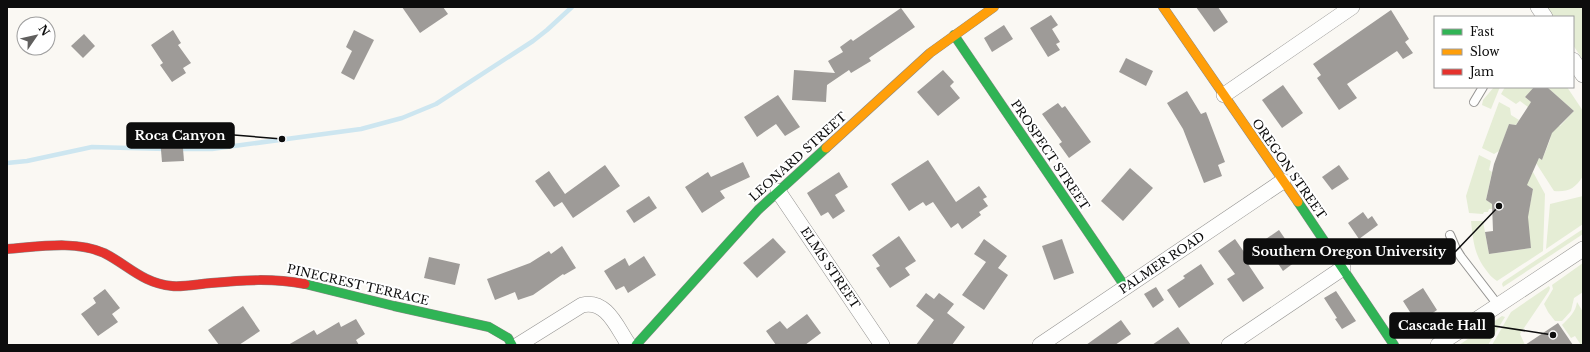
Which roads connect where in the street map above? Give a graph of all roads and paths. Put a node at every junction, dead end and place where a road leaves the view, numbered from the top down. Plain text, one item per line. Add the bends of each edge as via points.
1 (994, 7) edge
2 (1163, 7) edge
3 (1352, 7) edge
4 (1538, 7) edge
5 (1544, 16) edge
6 (954, 35) junction
7 (1574, 62) edge
8 (1583, 75) edge
9 (1482, 88) edge
10 (1224, 95) junction
11 (1474, 102) dead end
12 (1283, 181) junction
13 (778, 191) junction
14 (1450, 235) dead end
15 (7, 249) edge
16 (1583, 249) edge
17 (1343, 268) junction
18 (1126, 288) junction
19 (1498, 306) junction
20 (512, 345) edge
21 (518, 345) edge
22 (629, 345) edge
23 (636, 345) edge
24 (882, 345) edge
25 (1040, 345) edge
26 (1229, 345) edge
27 (1394, 345) edge
28 (1438, 345) edge

1 - 6 street, LEONARD STREET
2 - 10 street, OREGON STREET
3 - 10 street
4 - 5 street
6 - 13 street, LEONARD STREET
6 - 18 street, PROSPECT STREET
7 - 8 street
9 - 11 lane
10 - 12 street, OREGON STREET
12 - 17 street, OREGON STREET
12 - 18 street, PALMER ROAD
13 - 23 street, LEONARD STREET
13 - 24 street, ELMS STREET
14 - 19 lane via 1461,257
15 - 20 street, PINECREST TERRACE via 61,245 84,248 102,253 146,280 172,286 257,279 314,285 394,306 489,326 508,338
16 - 19 street
17 - 26 street
17 - 27 street, OREGON STREET
18 - 25 street, PALMER ROAD
19 - 28 street
21 - 22 street via 582,305 590,303 599,305 606,311

